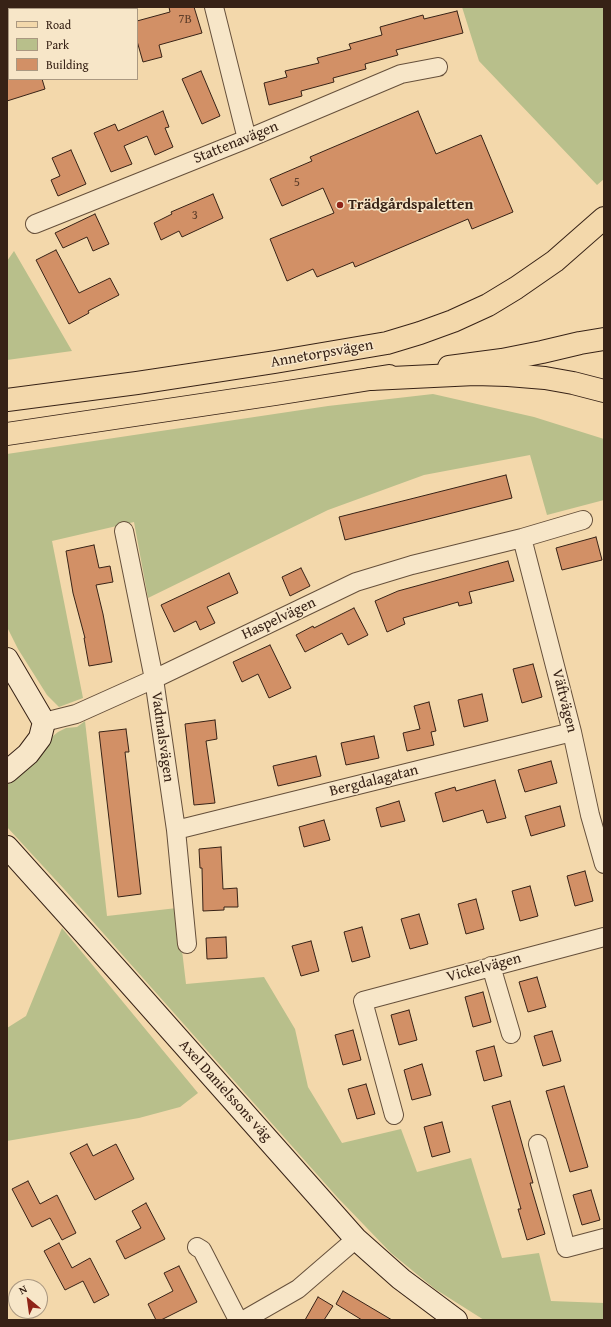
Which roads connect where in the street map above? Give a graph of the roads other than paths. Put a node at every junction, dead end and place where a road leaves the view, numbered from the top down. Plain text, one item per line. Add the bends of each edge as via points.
1 (214, 7) edge
2 (438, 67) dead end
3 (247, 139) junction
4 (604, 218) edge
5 (35, 224) dead end
6 (604, 339) edge
7 (371, 379) junction
8 (604, 391) edge
9 (7, 400) edge
10 (7, 434) edge
11 (583, 520) dead end
12 (124, 531) dead end
13 (522, 538) junction
14 (7, 659) edge
15 (154, 679) junction
16 (44, 722) junction
17 (572, 732) junction
18 (7, 772) edge
19 (176, 830) junction
20 (7, 847) edge
21 (604, 864) edge
22 (604, 936) edge
23 (187, 944) dead end
24 (491, 966) junction
25 (511, 1034) dead end
26 (394, 1115) dead end
27 (538, 1144) dead end
28 (604, 1238) edge
29 (356, 1239) junction
30 (197, 1247) dead end
31 (238, 1320) edge
32 (244, 1320) edge
33 (456, 1320) edge

1 - 3 street
2 - 3 street, Stattenavägen via 401,74
3 - 5 street, Stattenavägen
4 - 9 main road, Annetorpsvägen via 555,261 516,288 488,305 420,333 387,343 275,362
6 - 7 main road via 502,360
7 - 8 main road via 508,375 545,378
7 - 10 main road
11 - 13 street, Haspelvägen
12 - 15 street, Vadmalsvägen
13 - 15 street, Haspelvägen via 412,565 356,582
13 - 17 street, Väftvägen
14 - 16 street
15 - 16 street, Haspelvägen via 76,714
15 - 19 street, Vadmalsvägen
16 - 18 street via 40,738 28,754
17 - 19 street, Bergdalagatan
17 - 21 street, Väftvägen via 590,815
19 - 23 street, Vadmalsvägen
20 - 29 street, Axel Danielssons väg
22 - 24 street, Vickelvägen
24 - 25 street
24 - 26 street, Vickelvägen via 364,1001
27 - 28 street via 566,1248
29 - 32 street via 298,1289
29 - 33 street, Axel Danielssons väg via 401,1279
30 - 31 street via 202,1250

